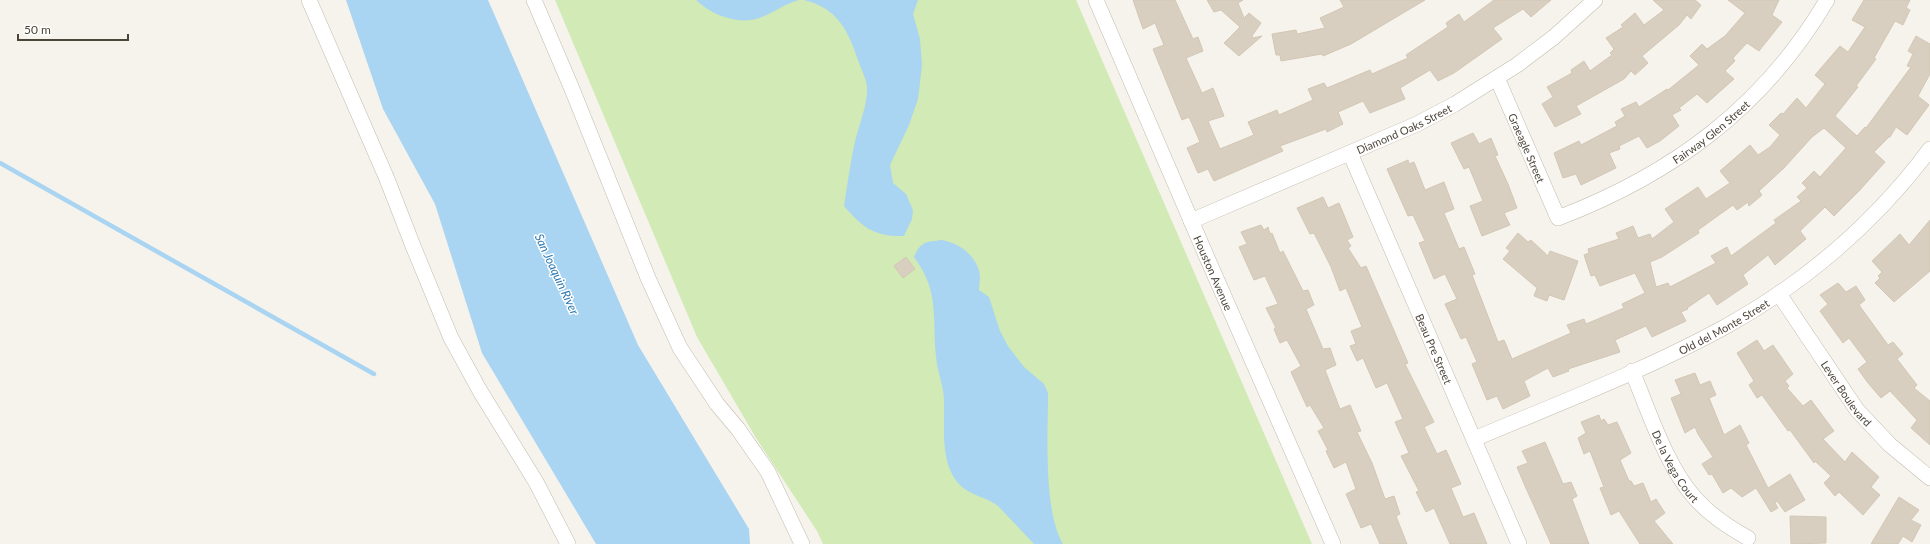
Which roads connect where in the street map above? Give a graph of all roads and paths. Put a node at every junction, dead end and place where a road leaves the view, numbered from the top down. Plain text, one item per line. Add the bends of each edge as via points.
1 (309, 0) edge
2 (534, 0) edge
3 (1096, 0) edge
4 (1595, 0) edge
5 (1827, 0) edge
6 (1497, 78) junction
7 (1930, 149) edge
8 (1350, 153) junction
9 (1558, 218) joint
10 (1191, 221) junction
11 (1779, 294) junction
12 (1632, 371) junction
13 (1474, 439) junction
14 (1930, 478) edge
15 (1748, 538) dead end
16 (568, 544) edge
17 (802, 544) edge
18 (1333, 544) edge
19 (1519, 544) edge

1 - 16 street via 387,179 451,338 536,482
2 - 17 street via 648,278 680,348 717,404 768,472
3 - 10 street, Houston Avenue
4 - 6 street, Diamond Oaks Street via 1554,37
5 - 9 street, Fairway Glen Street via 1798,45 1771,77 1742,108 1708,137 1634,185 1598,203
6 - 8 street, Diamond Oaks Street via 1417,124
6 - 9 street, Graeagle Street
7 - 11 street, Old del Monte Street via 1858,231
8 - 10 street, Diamond Oaks Street
8 - 13 street, Beau Pre Street
10 - 18 street, Houston Avenue
11 - 12 street, Old del Monte Street via 1724,328
11 - 14 street, Lever Boulevard via 1857,410 1890,446
12 - 13 street, Old del Monte Street
12 - 15 street, De la Vega Court via 1678,476 1709,512
13 - 19 street, Beau Pre Street

